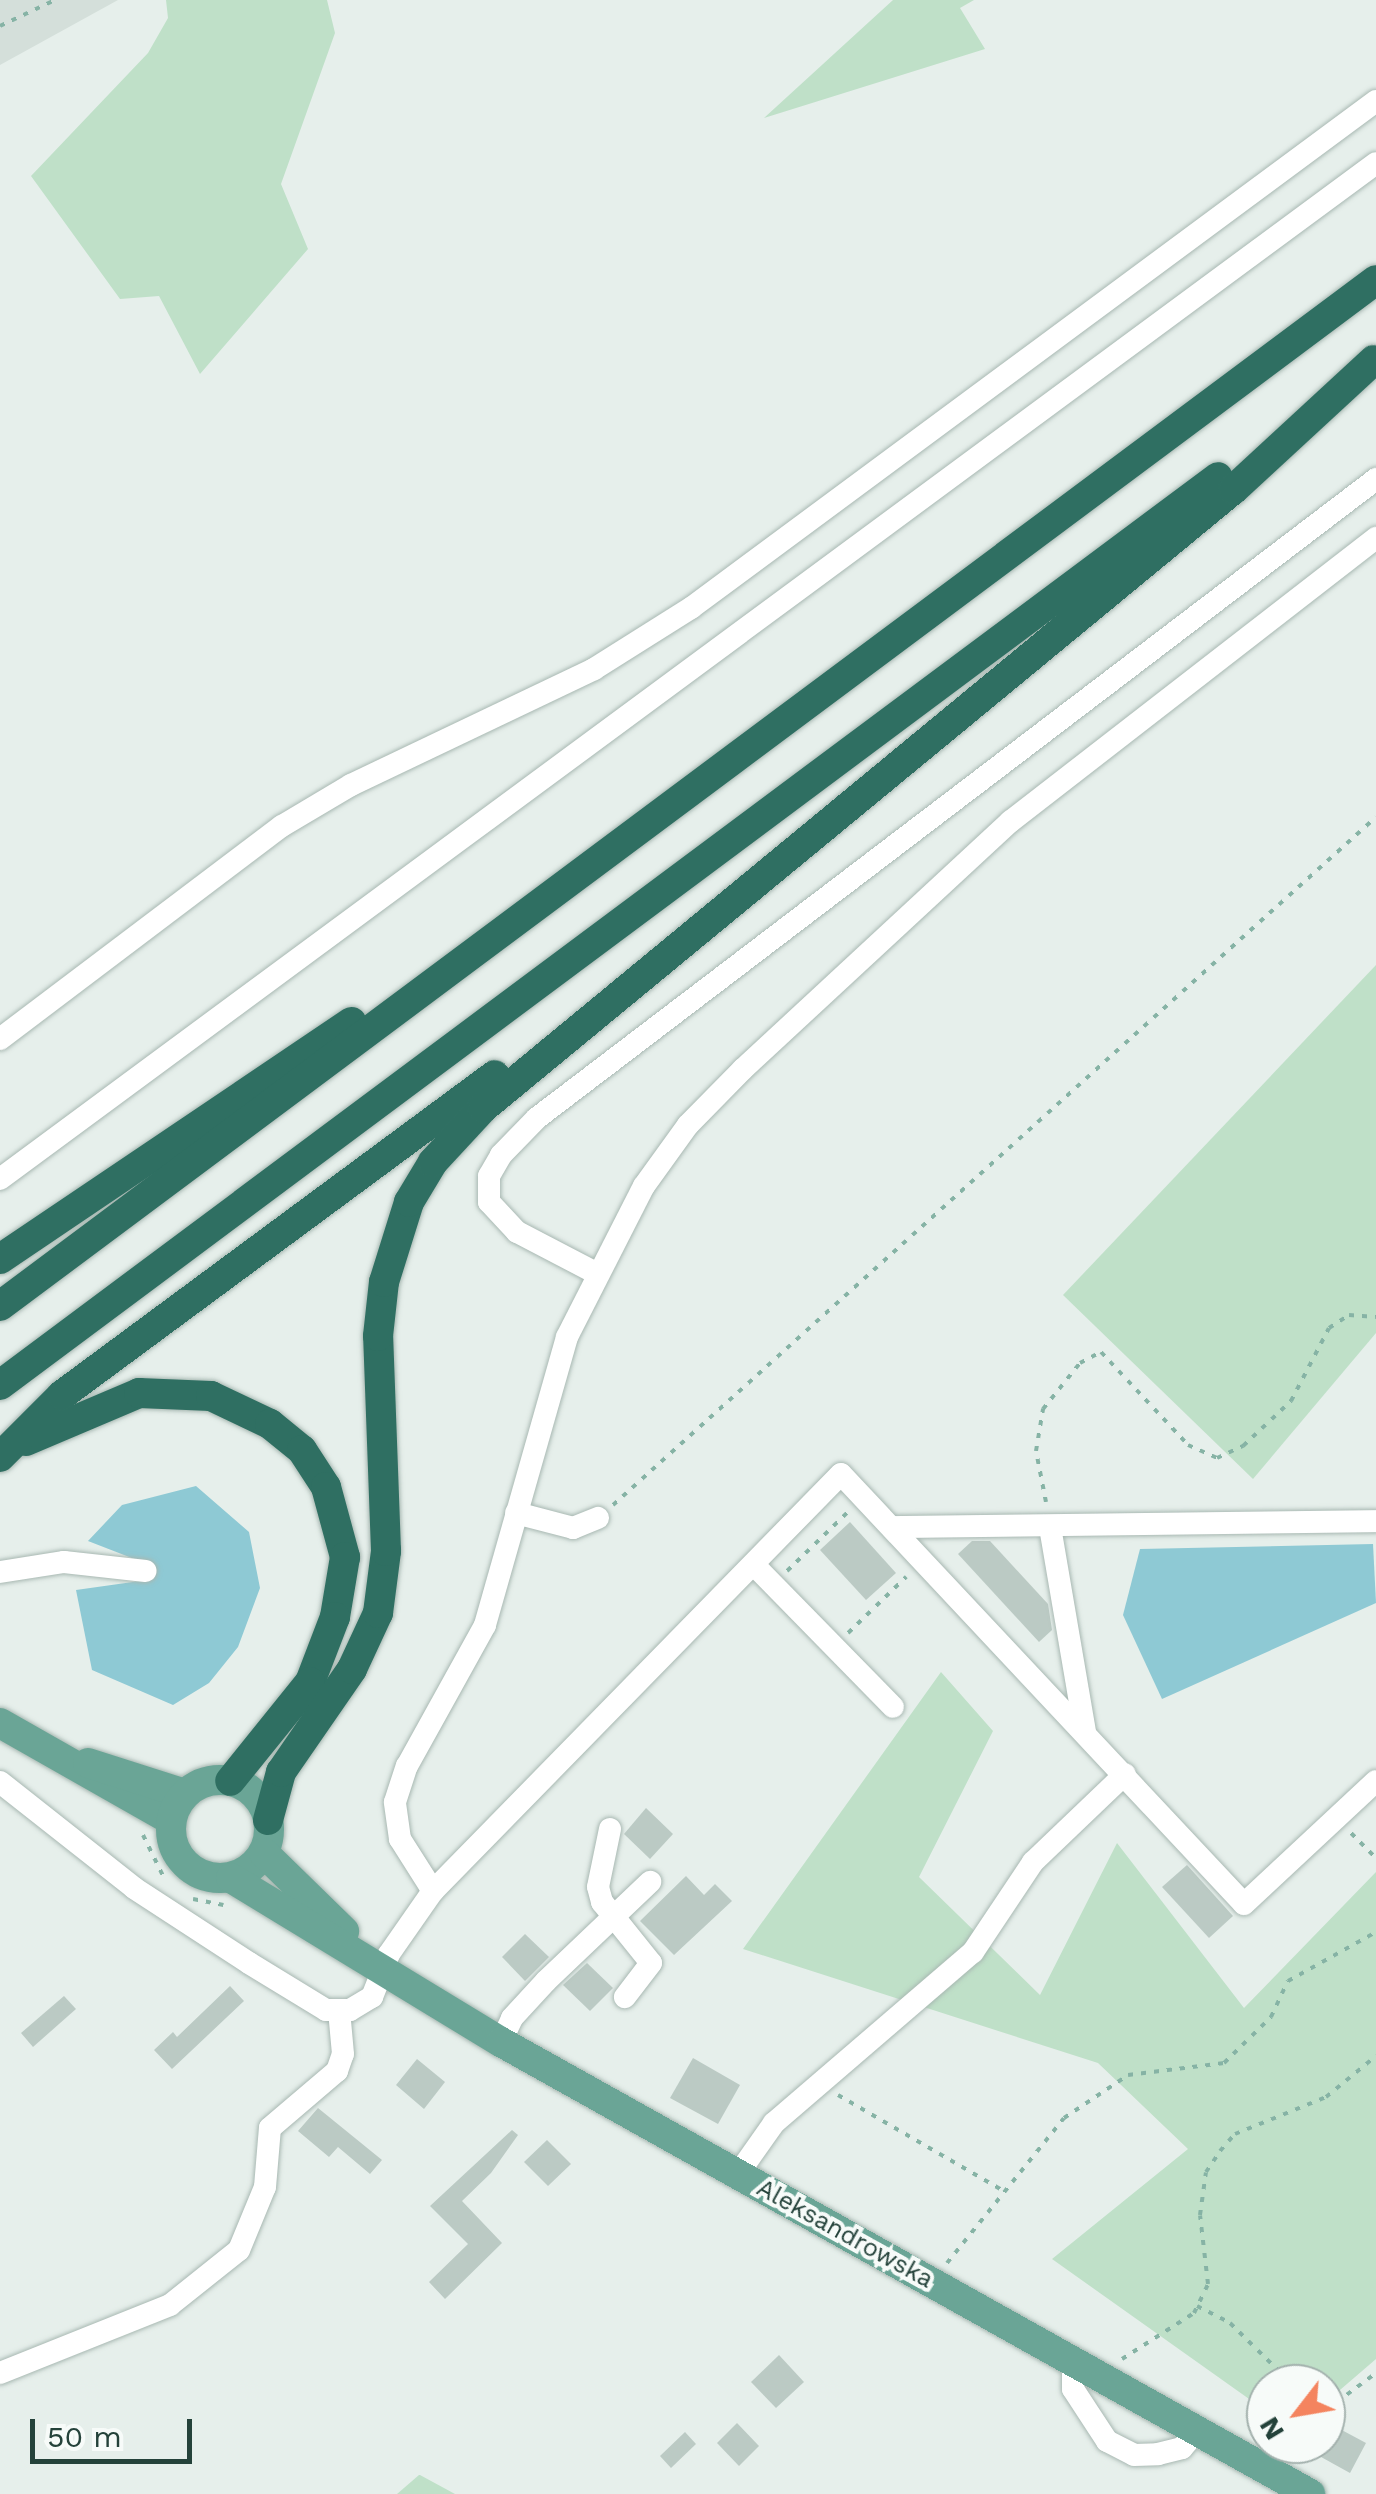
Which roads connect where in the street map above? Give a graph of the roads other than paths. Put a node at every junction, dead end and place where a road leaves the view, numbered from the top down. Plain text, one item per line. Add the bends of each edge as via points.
1 (1376, 101) edge
2 (1376, 163) edge
3 (1376, 280) edge
4 (1375, 359) edge
5 (1376, 479) edge
6 (1376, 538) edge
7 (762, 877) junction
8 (513, 924) junction
9 (0, 1039) edge
10 (0, 1179) edge
11 (0, 1259) edge
12 (594, 1272) junction
13 (0, 1306) edge
14 (0, 1385) edge
15 (7, 1452) edge
16 (516, 1512) junction
17 (598, 1518) road end
18 (1376, 1521) edge
19 (893, 1526) junction
20 (1050, 1527) junction
21 (756, 1566) junction
22 (146, 1571) dead end
23 (0, 1572) edge
24 (893, 1707) dead end
25 (0, 1723) edge
26 (1085, 1732) junction
27 (1124, 1774) junction
28 (230, 1781) junction
29 (0, 1782) edge
30 (1376, 1782) edge
31 (178, 1807) junction
32 (268, 1820) junction
33 (610, 1829) dead end
34 (264, 1853) junction
35 (231, 1878) junction
36 (650, 1882) dead end
37 (434, 1891) junction
38 (610, 1919) junction
39 (383, 1969) junction
40 (625, 1997) dead end
41 (340, 2010) junction
42 (501, 2042) junction
43 (738, 2174) junction
44 (1085, 2368) junction
45 (0, 2373) edge
46 (1197, 2431) junction
47 (1310, 2494) edge

1 - 9 street via 691,608 594,670 351,784 282,826
2 - 10 street
3 - 8 highway
4 - 7 highway via 1234,489
4 - 14 highway
5 - 12 street via 537,1118 501,1155 489,1176 489,1202 517,1232
6 - 12 street via 1011,821 743,1069 688,1125
7 - 15 highway via 62,1396
7 - 32 highway via 483,1108 432,1162 409,1202 384,1282 378,1336 386,1551 378,1613 352,1669 282,1772
8 - 11 highway via 313,1046
8 - 13 highway
12 - 16 street via 567,1337
15 - 28 highway via 139,1393 211,1396 270,1424 302,1450 338,1517 345,1556 335,1618 310,1682
16 - 17 street via 573,1528
16 - 37 street via 485,1625 407,1766 395,1802 400,1839
18 - 20 street
19 - 20 street
19 - 21 street via 840,1474
19 - 26 street
20 - 26 street
21 - 24 street
21 - 37 street
22 - 23 street via 64,1562
25 - 31 main road
26 - 27 street
27 - 30 street via 1244,1904
27 - 43 street via 1062,1828 972,1952 754,2142
28 - 31 main road via 198,1785
28 - 32 main road via 255,1794
29 - 41 street via 134,1888 304,1998
31 - 35 main road via 171,1837 186,1865 215,1879
32 - 34 main road
33 - 38 street via 598,1888
34 - 35 main road
34 - 39 main road, Aleksandrowska
35 - 39 main road, Aleksandrowska
36 - 38 street
37 - 39 street
38 - 40 street via 651,1963
38 - 42 street via 512,2018
39 - 41 street via 372,1996
39 - 42 main road, Aleksandrowska
41 - 45 street via 343,2054 337,2071 270,2128 264,2188 239,2250 170,2305
42 - 43 main road, Aleksandrowska
43 - 44 main road, Aleksandrowska
44 - 46 main road, Aleksandrowska
44 - 46 street via 1073,2389 1107,2441 1134,2455 1158,2454 1182,2448
46 - 47 main road, Aleksandrowska

